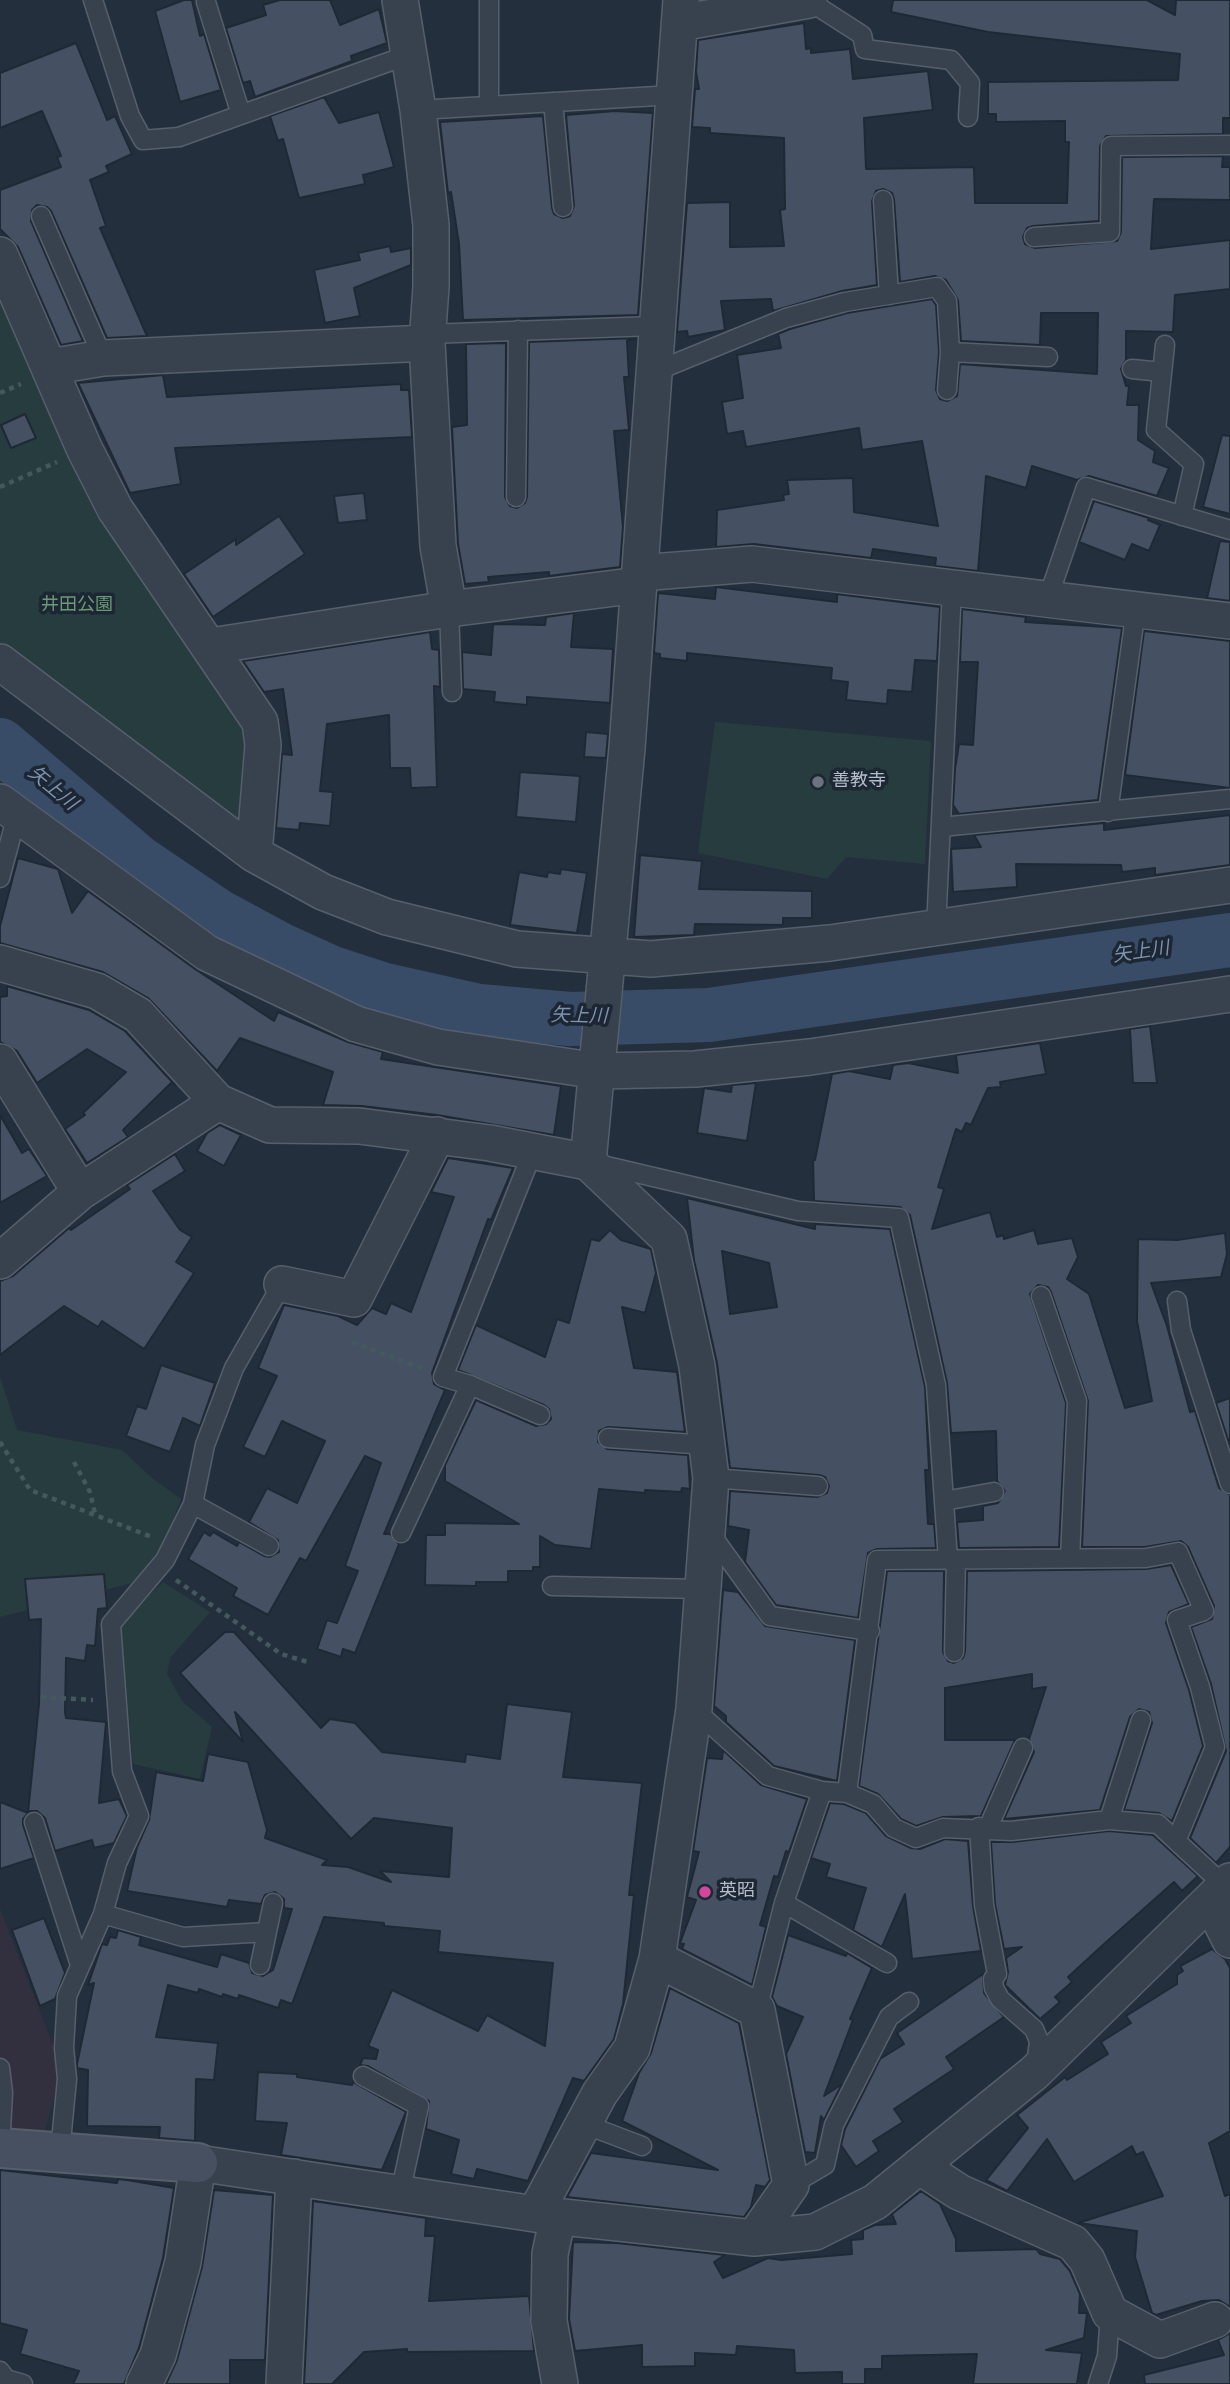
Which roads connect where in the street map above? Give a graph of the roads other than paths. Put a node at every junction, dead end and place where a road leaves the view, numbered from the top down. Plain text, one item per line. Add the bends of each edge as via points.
1 (93, 0) edge
2 (400, 0) edge
3 (488, 0) edge
4 (809, 0) edge
5 (206, 2) edge
6 (680, 11) edge
7 (408, 55) junction
8 (674, 95) junction
9 (553, 102) junction
10 (489, 106) junction
11 (418, 110) junction
12 (240, 115) junction
13 (968, 117) dead end
14 (1230, 145) edge
15 (883, 200) dead end
16 (562, 207) dead end
17 (41, 216) dead end
18 (1034, 237) dead end
19 (0, 255) edge
20 (889, 295) junction
21 (656, 326) junction
22 (518, 330) junction
23 (427, 338) junction
24 (1165, 345) dead end
25 (950, 352) junction
26 (1048, 357) dead end
27 (103, 358) junction
28 (1132, 369) dead end
29 (654, 372) junction
30 (1162, 372) junction
31 (38, 374) junction
32 (947, 390) dead end
33 (516, 496) dead end
34 (1182, 516) junction
35 (1230, 530) edge
36 (639, 579) junction
37 (952, 588) junction
38 (1048, 598) junction
39 (449, 608) junction
40 (1136, 609) junction
41 (1230, 621) edge
42 (211, 646) junction
43 (0, 662) edge
44 (452, 692) dead end
45 (1230, 799) edge
46 (9, 809) edge
47 (1108, 812) junction
48 (941, 827) junction
49 (254, 854) junction
50 (0, 878) edge
51 (1230, 885) edge
52 (936, 928) junction
53 (607, 954) junction
54 (0, 963) edge
55 (1230, 993) edge
56 (0, 1062) edge
57 (598, 1071) junction
58 (218, 1102) junction
59 (437, 1135) junction
60 (533, 1150) junction
61 (588, 1162) junction
62 (80, 1192) junction
63 (0, 1261) edge
64 (282, 1284) joint
65 (1041, 1296) dead end
66 (1177, 1301) dead end
67 (470, 1385) junction
68 (540, 1415) dead end
69 (608, 1438) dead end
70 (709, 1462) junction
71 (1230, 1483) edge
72 (818, 1486) dead end
73 (994, 1492) dead end
74 (944, 1501) junction
75 (193, 1504) junction
76 (708, 1530) junction
77 (401, 1533) dead end
78 (269, 1546) dead end
79 (1070, 1558) junction
80 (952, 1560) junction
81 (551, 1587) dead end
82 (703, 1589) junction
83 (870, 1631) junction
84 (954, 1652) dead end
85 (694, 1709) junction
86 (1141, 1720) dead end
87 (1023, 1748) dead end
88 (822, 1791) junction
89 (848, 1793) junction
90 (1109, 1820) junction
91 (34, 1822) dead end
92 (984, 1827) junction
93 (1177, 1839) junction
94 (1218, 1887) edge
95 (273, 1903) dead end
96 (784, 1903) junction
97 (103, 1914) junction
98 (267, 1932) junction
99 (1230, 1940) edge
100 (657, 1959) junction
101 (887, 1964) dead end
102 (80, 1965) junction
103 (260, 1965) dead end
104 (909, 2002) dead end
105 (757, 2010) junction
106 (0, 2068) edge
107 (1034, 2073) junction
108 (363, 2076) dead end
109 (584, 2124) junction
110 (642, 2146) dead end
111 (0, 2148) edge
112 (60, 2152) junction
113 (198, 2163) junction
114 (919, 2165) junction
115 (294, 2177) junction
116 (791, 2185) junction
117 (400, 2194) junction
118 (546, 2215) junction
119 (754, 2238) junction
120 (1110, 2313) junction
121 (1215, 2320) dead end
122 (0, 2371) edge
123 (23, 2384) edge
124 (144, 2384) edge
125 (284, 2384) edge
126 (560, 2384) edge
127 (1098, 2384) edge

1 - 12 lane via 130,116 143,140 179,138
2 - 7 street
3 - 10 lane
4 - 6 street
4 - 13 lane via 862,35 865,49 951,60 970,83
5 - 12 lane
6 - 8 street
7 - 11 street
7 - 12 lane
8 - 9 lane
8 - 21 street
9 - 10 lane
9 - 16 lane
10 - 11 lane
11 - 23 street via 430,225
14 - 18 lane via 1111,146 1110,232
15 - 20 lane
17 - 27 lane
19 - 31 street
20 - 25 lane via 937,287 947,301
20 - 29 lane via 786,318
21 - 22 lane
21 - 29 street
22 - 23 lane
22 - 33 lane
23 - 27 street
23 - 39 street via 438,546
24 - 30 lane
25 - 26 lane
25 - 32 lane
27 - 31 street
28 - 30 lane
29 - 36 street
30 - 34 lane via 1156,430 1194,464
31 - 42 street via 115,509
34 - 35 lane
34 - 38 lane via 1086,487
36 - 37 street via 752,564
36 - 39 street
36 - 53 street
37 - 38 street
37 - 48 lane
38 - 40 street
39 - 42 street
39 - 44 lane
40 - 41 street
40 - 47 lane
42 - 49 street via 260,722 263,745
43 - 49 street
45 - 47 lane
46 - 50 lane
46 - 57 street via 207,953 356,1024 438,1047
47 - 48 lane
48 - 52 lane
49 - 53 street via 323,892 387,917 517,949
51 - 52 street
52 - 53 street via 652,959
53 - 57 street
54 - 58 street via 97,991 138,1015
55 - 57 street via 810,1057 695,1069
56 - 62 street
57 - 61 street
58 - 59 street via 270,1125 359,1126
58 - 62 street
59 - 60 street
59 - 64 street via 354,1299
60 - 61 street
60 - 67 lane via 443,1377
61 - 70 street via 669,1238 697,1366
61 - 74 lane via 798,1211 899,1218 936,1385
62 - 63 street
64 - 75 lane via 234,1368 205,1446
65 - 79 lane via 1077,1401
66 - 71 lane via 1181,1330
67 - 68 lane
67 - 77 lane
69 - 70 lane
70 - 72 lane
70 - 76 street
73 - 74 lane
74 - 80 lane
75 - 78 lane
75 - 97 lane via 162,1564 111,1624 122,1771 139,1815 117,1863
76 - 82 street
76 - 83 lane via 770,1616
79 - 80 lane
79 - 93 lane via 1146,1558 1178,1552 1205,1611 1177,1620 1215,1747
80 - 83 lane via 877,1560
80 - 84 lane
81 - 82 lane
82 - 85 street
83 - 89 lane
85 - 88 lane via 768,1776
85 - 100 street
86 - 90 lane
87 - 92 lane
88 - 89 lane
88 - 96 lane
89 - 92 lane via 873,1804 894,1828 916,1838 943,1828
90 - 92 lane via 1011,1830
90 - 93 lane via 1158,1824
91 - 102 lane
92 - 107 lane via 984,1905 997,1974 994,1988 1034,2029 1039,2041
93 - 94 lane
94 - 99 street
94 - 107 street
95 - 98 lane
96 - 101 lane
96 - 105 lane
97 - 98 lane via 183,1937
97 - 102 lane
98 - 103 lane
100 - 105 street
100 - 109 street via 632,2048
102 - 112 lane via 67,1996 67,2079
104 - 116 lane via 889,2017 834,2125 825,2165
105 - 116 street
106 - 111 lane
107 - 114 street
108 - 117 lane via 419,2106
109 - 110 lane
109 - 118 street
111 - 112 street
112 - 113 street
113 - 115 street
113 - 124 street via 183,2262 158,2355
114 - 119 street via 875,2202 816,2232
114 - 120 street via 959,2192 1073,2243 1087,2260
115 - 117 street
115 - 125 street
116 - 119 street
117 - 118 street
118 - 119 street
118 - 126 street via 549,2321
120 - 121 street via 1160,2340
120 - 127 lane via 1107,2356
122 - 123 lane via 6,2379

